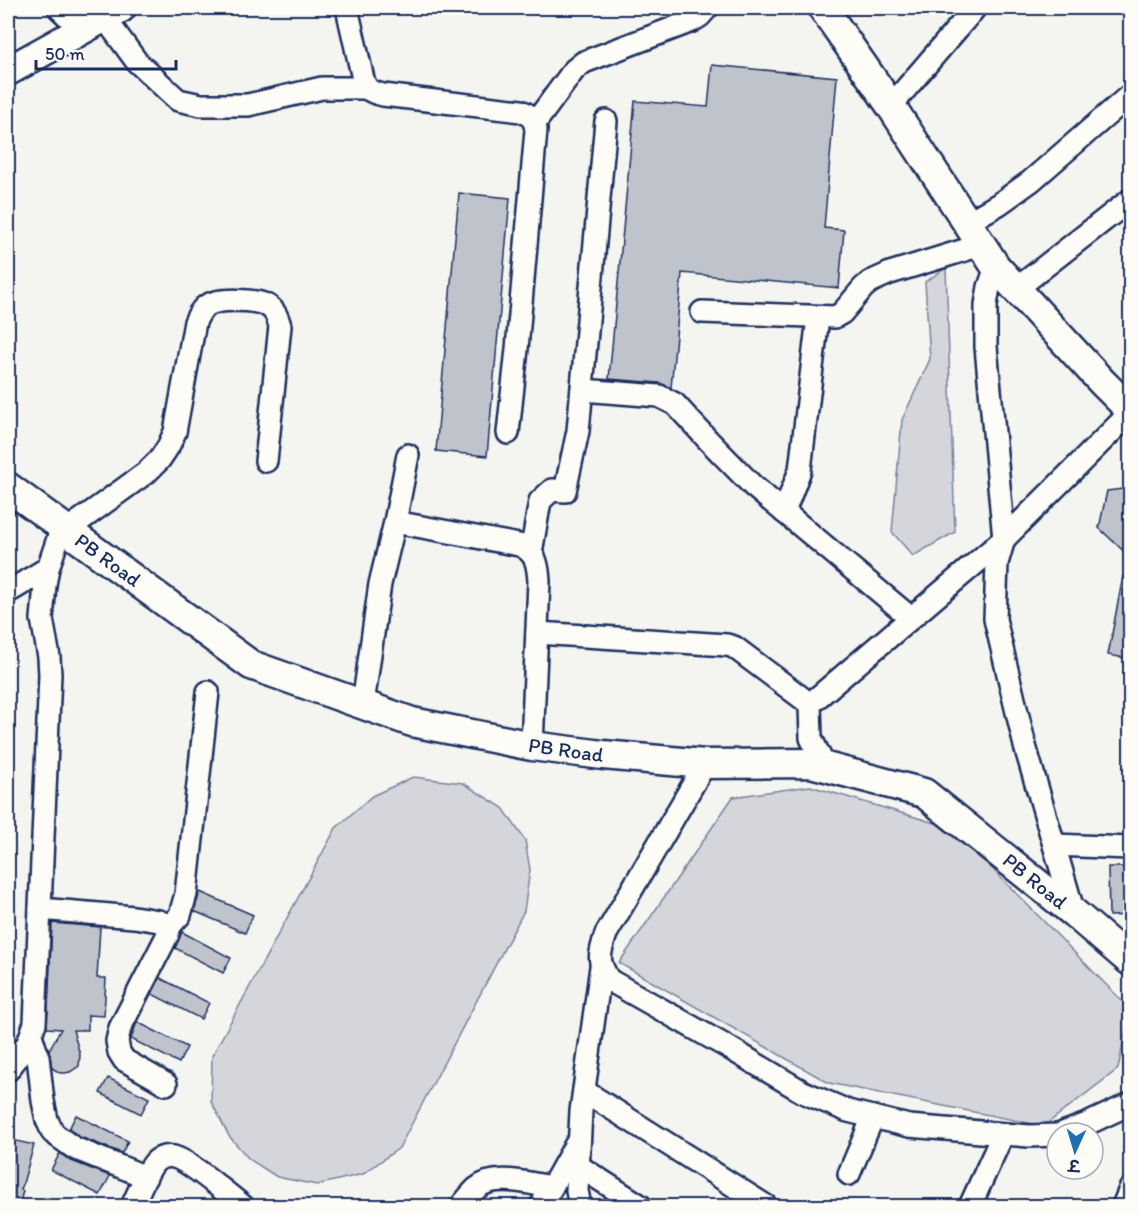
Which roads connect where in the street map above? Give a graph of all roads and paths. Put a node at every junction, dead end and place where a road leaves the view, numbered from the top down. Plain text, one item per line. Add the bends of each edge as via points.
1 (59, 8) edge
2 (347, 8) edge
3 (707, 8) edge
4 (823, 8) edge
5 (975, 8) edge
6 (102, 18) edge
7 (8, 71) edge
8 (366, 88) junction
9 (1131, 95) edge
10 (891, 106) junction
11 (606, 121) dead end
12 (535, 123) junction
13 (1131, 200) edge
14 (981, 245) junction
15 (1016, 289) junction
16 (702, 312) dead end
17 (818, 317) junction
18 (582, 390) junction
19 (1128, 403) edge
20 (508, 433) dead end
21 (408, 455) dead end
22 (266, 461) dead end
23 (8, 487) edge
24 (784, 512) junction
25 (395, 522) junction
26 (65, 529) junction
27 (1004, 539) junction
28 (531, 553) junction
29 (48, 568) junction
30 (8, 591) edge
31 (911, 618) junction
32 (537, 633) junction
33 (208, 692) dead end
34 (363, 704) junction
35 (810, 704) junction
36 (532, 746) junction
37 (705, 764) junction
38 (825, 767) junction
39 (1054, 845) junction
40 (1131, 848) edge
41 (40, 909) junction
42 (1074, 913) junction
43 (170, 926) junction
44 (1131, 962) edge
45 (601, 967) junction
46 (31, 1035) junction
47 (8, 1070) edge
48 (166, 1084) dead end
49 (584, 1091) junction
50 (1131, 1104) edge
51 (873, 1117) junction
52 (1094, 1121) edge
53 (1003, 1134) junction
54 (1045, 1136) edge
55 (579, 1138) junction
56 (577, 1165) junction
57 (849, 1174) dead end
58 (147, 1177) junction
59 (552, 1187) junction
60 (1131, 1189) edge
61 (132, 1206) edge
62 (243, 1206) edge
63 (461, 1206) edge
64 (540, 1206) edge
65 (580, 1206) edge
66 (641, 1206) edge
67 (766, 1206) edge
68 (970, 1206) edge
69 (1123, 1206) edge

1 - 6 street
2 - 8 street
3 - 12 street via 692,21 584,62
4 - 10 street
5 - 10 street
6 - 7 street
6 - 8 street via 137,62 178,100 201,105 248,105 322,88
8 - 12 street via 383,95 521,111
9 - 14 street via 999,204
10 - 14 street
11 - 18 street
12 - 20 street
13 - 15 street
14 - 15 street
14 - 17 street via 890,273 870,282 842,313
14 - 27 street via 989,287 986,347
15 - 19 street via 1102,382
16 - 17 street
17 - 24 street via 800,470
18 - 24 street via 659,396 675,404 753,486
18 - 28 street via 565,490 552,490 540,501
19 - 27 street
21 - 25 street
22 - 26 street via 278,319 267,305 215,302 199,313 195,322 175,432 160,459
23 - 26 street, PB Road
24 - 31 street
25 - 28 street via 519,545
25 - 34 street via 380,584
26 - 29 street
26 - 34 street, PB Road via 251,665
27 - 31 street
27 - 39 street via 997,563 995,619 1025,746
28 - 32 street via 538,566
29 - 30 street
29 - 41 street via 42,619 50,675
31 - 35 street
32 - 35 street via 727,645
32 - 36 street
33 - 43 street via 186,894 180,915
34 - 36 street, PB Road via 412,722
35 - 38 street via 811,738
36 - 37 street, PB Road
37 - 38 street, PB Road
37 - 45 street via 606,934
38 - 42 street, PB Road via 924,793
39 - 40 street
39 - 42 street
41 - 43 street via 134,917
41 - 46 street
42 - 44 street, PB Road
43 - 48 street via 117,1041 124,1060
45 - 49 street
45 - 51 street via 609,980 803,1092
46 - 47 street
46 - 58 street via 47,1120 53,1133 74,1148
49 - 55 street
49 - 67 street
50 - 52 street
51 - 53 street via 909,1126
51 - 57 street
53 - 54 street
53 - 68 street
55 - 56 street
55 - 59 street
56 - 65 street
56 - 66 street
58 - 61 street
58 - 62 street via 156,1161 174,1157
59 - 63 street via 502,1180 488,1182
59 - 64 street
60 - 69 street

